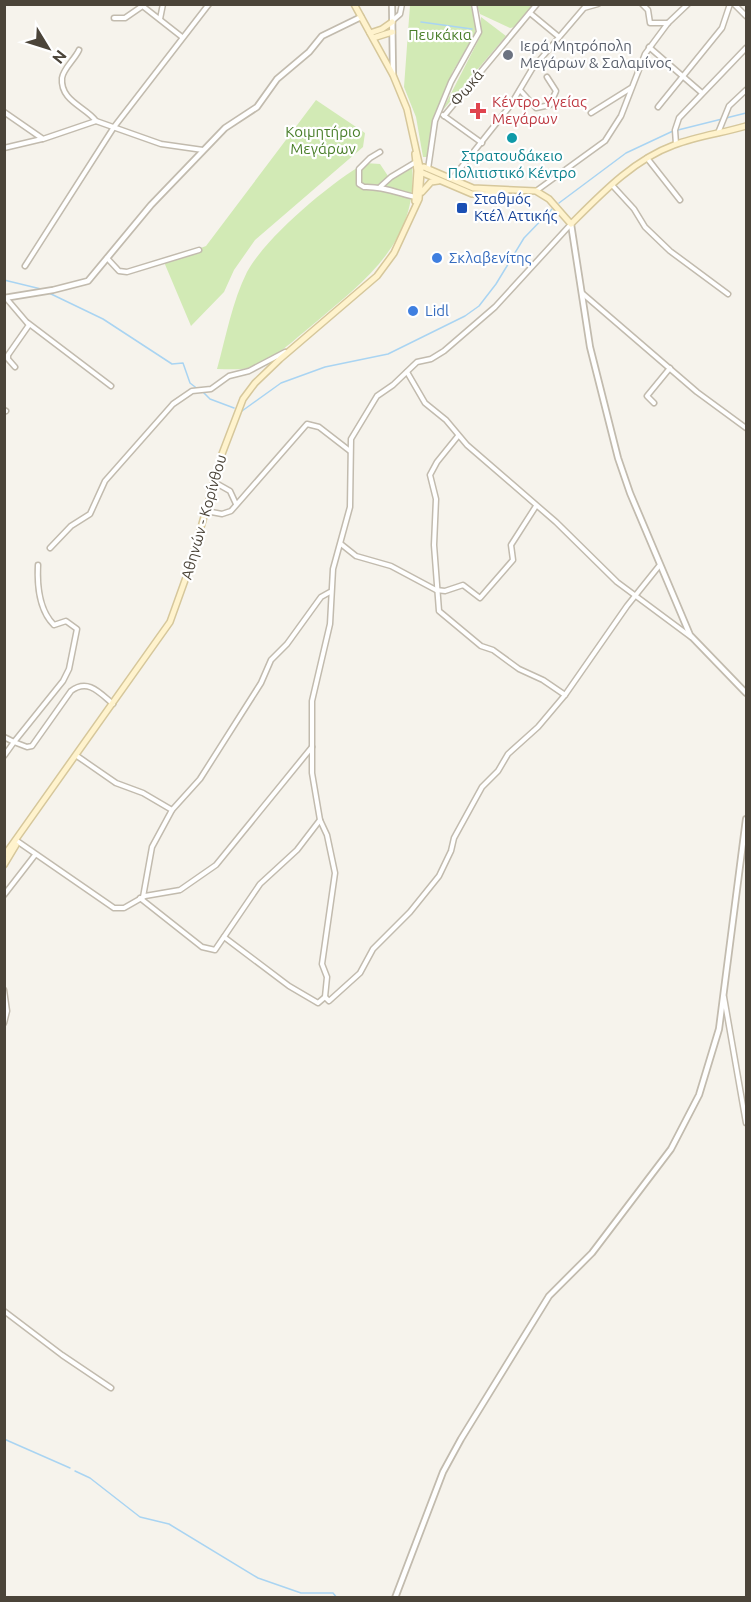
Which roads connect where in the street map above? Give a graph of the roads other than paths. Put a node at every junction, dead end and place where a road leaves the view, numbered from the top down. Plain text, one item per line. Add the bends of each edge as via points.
1 (163, 4) edge
2 (207, 4) edge
3 (354, 4) edge
4 (392, 4) edge
5 (402, 4) edge
6 (474, 4) edge
7 (537, 4) edge
8 (598, 4) edge
9 (642, 4) edge
10 (688, 4) edge
11 (732, 4) edge
12 (141, 6) edge
13 (584, 6) edge
14 (530, 13) junction
15 (747, 16) edge
16 (361, 17) junction
17 (114, 18) dead end
18 (160, 20) junction
19 (392, 22) junction
20 (668, 23) junction
21 (392, 32) junction
22 (372, 35) junction
23 (182, 37) junction
24 (559, 37) junction
25 (649, 48) junction
26 (747, 48) edge
27 (79, 50) dead end
28 (393, 75) junction
29 (683, 76) junction
30 (547, 77) dead end
31 (631, 88) junction
32 (520, 90) junction
33 (747, 90) edge
34 (702, 93) junction
35 (658, 107) dead end
36 (4, 112) edge
37 (438, 112) junction
38 (591, 113) dead end
39 (444, 116) junction
40 (96, 122) junction
41 (747, 126) edge
42 (114, 127) junction
43 (717, 134) junction
44 (43, 139) junction
45 (482, 143) junction
46 (676, 144) junction
47 (4, 148) edge
48 (204, 150) junction
49 (380, 153) dead end
50 (647, 158) junction
51 (418, 168) junction
52 (428, 169) junction
53 (439, 181) junction
54 (450, 183) junction
55 (611, 184) junction
56 (380, 187) junction
57 (536, 190) junction
58 (417, 198) junction
59 (680, 200) dead end
60 (571, 224) junction
61 (199, 250) dead end
62 (107, 258) junction
63 (25, 266) dead end
64 (581, 293) junction
65 (728, 294) dead end
66 (5, 297) edge
67 (28, 322) junction
68 (289, 351) junction
69 (6, 355) edge
70 (15, 367) dead end
71 (670, 368) junction
72 (407, 372) junction
73 (111, 386) dead end
74 (654, 403) dead end
75 (747, 428) edge
76 (458, 436) junction
77 (350, 451) junction
78 (214, 482) junction
79 (236, 504) junction
80 (536, 506) junction
81 (206, 511) junction
82 (341, 544) junction
83 (50, 548) dead end
84 (38, 565) dead end
85 (659, 566) junction
86 (436, 590) junction
87 (330, 592) junction
88 (636, 596) junction
89 (692, 638) junction
90 (747, 693) edge
91 (565, 695) junction
92 (113, 704) junction
93 (4, 736) edge
94 (14, 742) junction
95 (312, 747) junction
96 (4, 756) edge
97 (77, 756) junction
98 (172, 810) junction
99 (747, 819) edge
100 (320, 820) junction
101 (17, 841) junction
102 (35, 855) junction
103 (4, 856) edge
104 (4, 865) edge
105 (4, 895) edge
106 (141, 898) junction
107 (224, 938) junction
108 (4, 990) edge
109 (325, 997) junction
110 (724, 997) junction
111 (4, 1023) edge
112 (747, 1123) edge
113 (4, 1311) edge
114 (111, 1388) dead end
115 (395, 1598) edge

1 - 18 street
2 - 23 street
3 - 16 main road, Αθηνών - Κορίνθου
4 - 19 street
5 - 19 street via 400,14
6 - 37 street via 479,32
7 - 14 street, Φωκά
8 - 13 street
9 - 20 street via 648,10 650,23
10 - 20 street
11 - 15 street
11 - 29 street via 722,28
12 - 17 street via 125,18
12 - 18 street
13 - 24 street
14 - 24 street
14 - 39 street, Φωκά
16 - 22 main road, Αθηνών - Κορίνθου
16 - 48 street via 319,38 309,52 277,79 257,107 232,122
18 - 23 street
19 - 21 street
19 - 22 main road
20 - 25 street
21 - 22 main road
21 - 28 street
22 - 28 main road, Αθηνών - Κορίνθου
23 - 42 street
24 - 32 street
25 - 29 street
25 - 31 street
26 - 34 street
27 - 40 street via 63,82 72,101
28 - 51 main road, Αθηνών - Κορίνθου via 410,118
29 - 34 street
29 - 35 street
30 - 32 street via 556,90 550,105 536,108
31 - 38 street
31 - 57 street via 621,116 605,141
32 - 45 street
33 - 43 street via 725,112
34 - 46 street via 679,118
36 - 44 street
37 - 39 street
37 - 52 street
39 - 45 street
40 - 42 street
40 - 44 street
41 - 43 main road
42 - 48 street via 161,144
42 - 63 street
43 - 46 main road
44 - 47 street
45 - 54 street
46 - 50 main road
48 - 62 street
49 - 56 street via 361,166 358,177 364,187
50 - 55 main road
50 - 59 street
51 - 52 main road
51 - 53 main road
51 - 56 street via 391,177
51 - 58 main road, Αθηνών - Κορίνθου
52 - 54 main road
53 - 54 main road
53 - 58 main road via 428,185
54 - 57 main road via 473,188
55 - 60 main road
55 - 65 street via 670,251
56 - 58 street
57 - 60 main road
58 - 68 main road, Αθηνών - Κορίνθου via 390,260 377,276
60 - 64 street
60 - 72 street via 495,307 441,354 417,362
61 - 62 street via 127,272 119,271
62 - 66 street via 87,282
64 - 71 street
64 - 85 street via 590,347 618,458
66 - 67 street
67 - 69 street via 28,328
67 - 73 street
68 - 78 main road, Αθηνών - Κορίνθου via 243,399
68 - 83 street via 249,371 229,376 211,389 192,391 173,404 105,481 90,514 71,526
69 - 70 street
71 - 74 street via 648,394
71 - 75 street
72 - 76 street via 425,403
72 - 77 street via 372,402 354,432
76 - 80 street
76 - 86 street via 430,475 436,501
77 - 79 street via 319,427 307,424
77 - 82 street via 350,507
78 - 79 street via 230,491
78 - 81 main road, Αθηνών - Κορίνθου
79 - 81 street via 226,514
80 - 86 street via 511,545 513,560 482,597 459,584 446,591
80 - 88 street
81 - 92 main road, Αθηνών - Κορίνθου via 170,622
82 - 86 street via 356,555 391,566
82 - 87 street
84 - 94 street via 37,587 49,618 54,626 71,623 77,629 77,638 63,681
85 - 88 street
85 - 89 street
86 - 91 street via 440,611 446,618 481,645
87 - 95 street via 330,624 312,698
87 - 98 street via 321,597 271,660 261,683 200,779
88 - 89 street
88 - 91 street
89 - 90 street
91 - 109 street via 482,787 454,838 444,867 411,912 373,949 360,973 329,1001
92 - 94 street via 91,687 78,686 32,746
92 - 97 main road, Αθηνών - Κορίνθου
93 - 94 street
94 - 96 street
95 - 100 street
95 - 106 street via 216,865 180,890
97 - 98 street via 116,783 149,795
97 - 101 main road, Αθηνών - Κορίνθου
98 - 106 street via 152,847
99 - 110 street
100 - 107 street via 297,850 260,884
100 - 109 street via 329,840 335,873 322,962 327,977
101 - 102 street
101 - 103 main road, Αθηνών - Κορίνθου
101 - 104 main road, Αθηνών - Κορίνθου
102 - 105 street
102 - 106 street via 114,908 124,908
106 - 107 street via 206,950 215,950
107 - 109 street via 303,995 318,1003
108 - 111 street
110 - 112 street
110 - 115 street via 712,1059 680,1133 626,1211 553,1292 530,1326 450,1457
113 - 114 street

